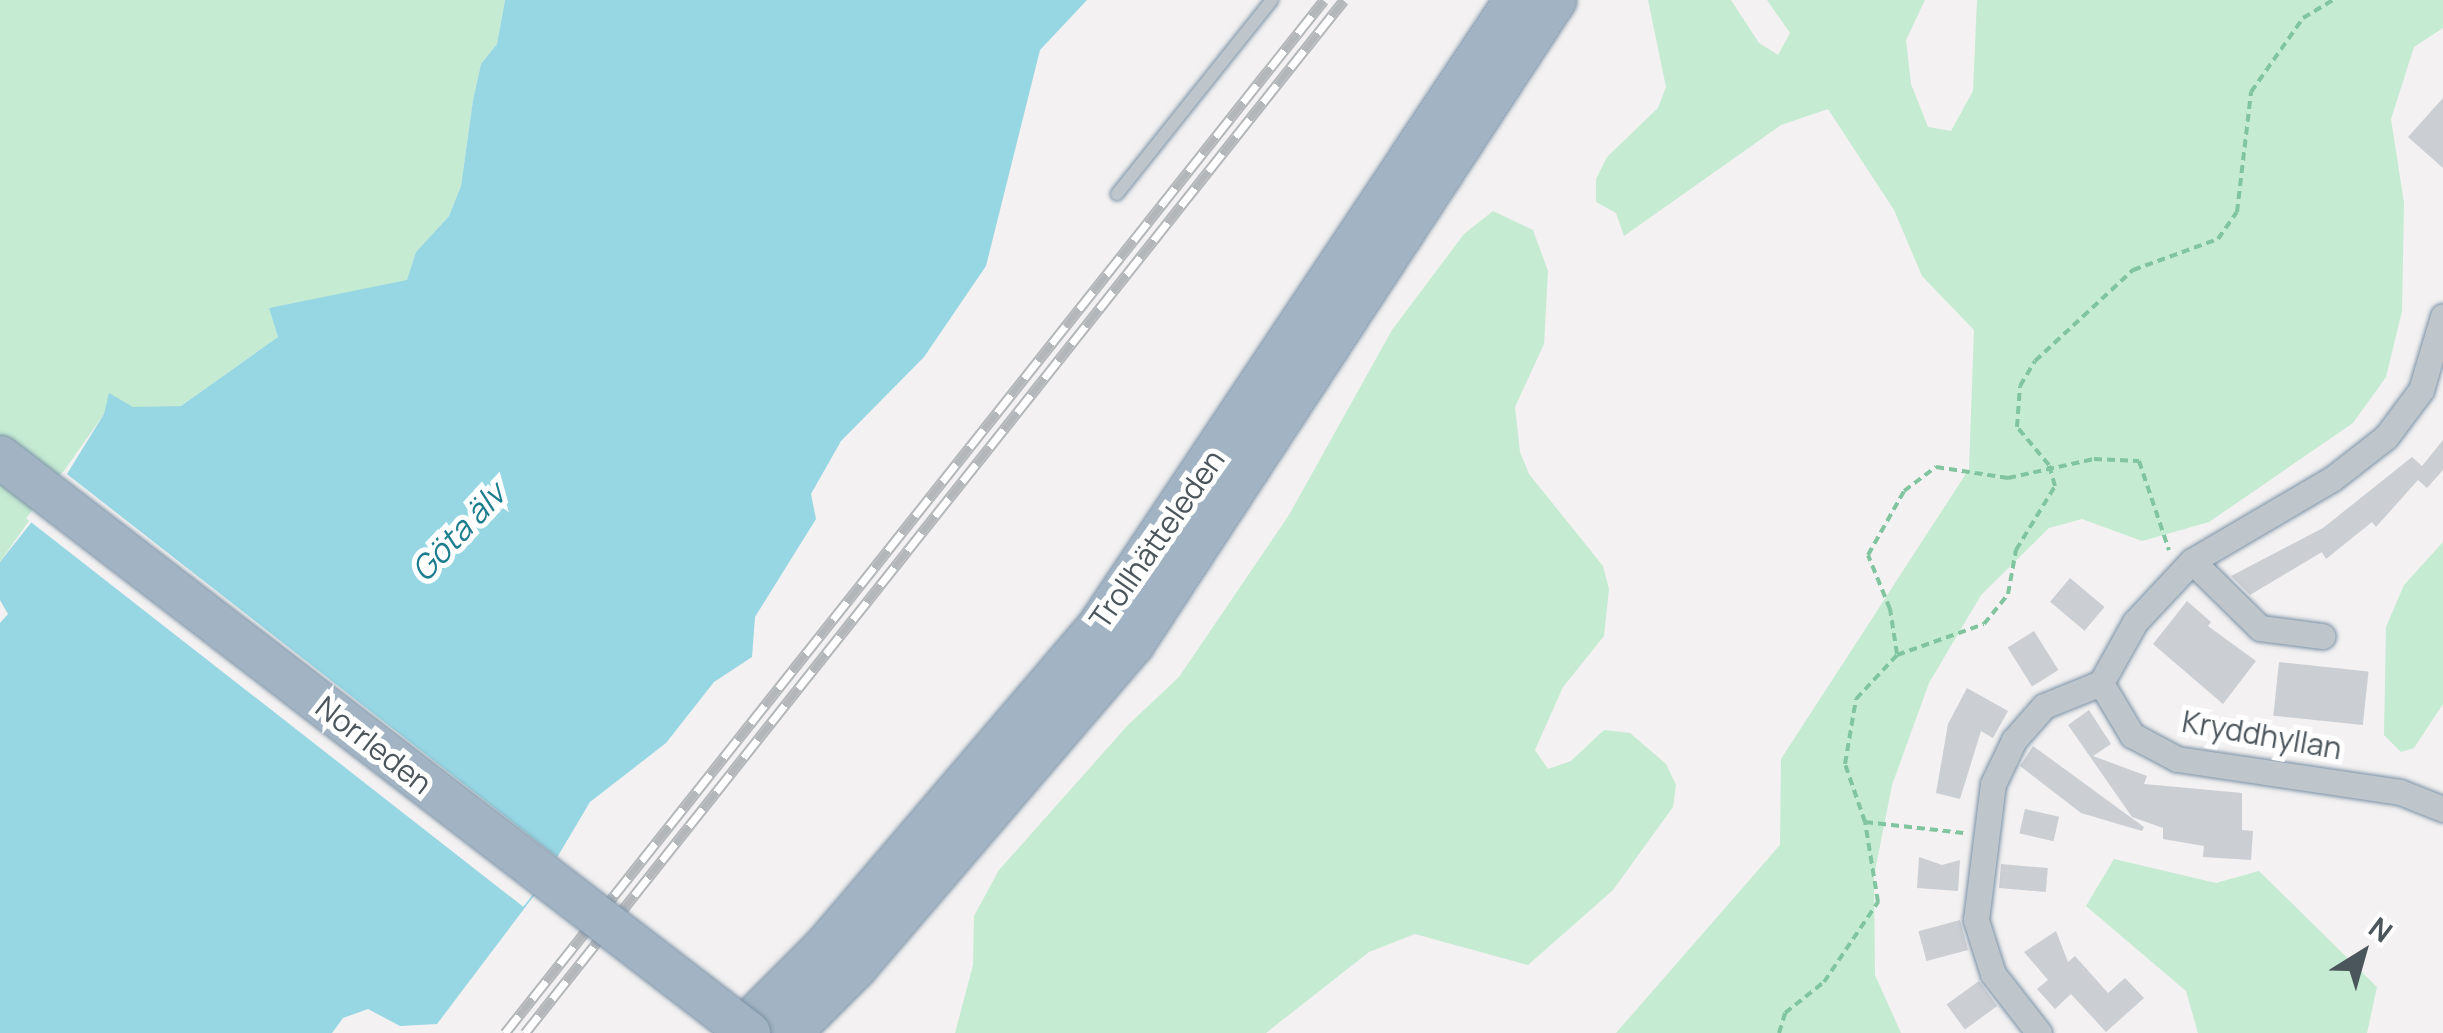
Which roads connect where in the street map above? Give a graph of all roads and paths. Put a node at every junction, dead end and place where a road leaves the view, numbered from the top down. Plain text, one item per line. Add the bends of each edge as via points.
1 (1272, 0) edge
2 (1516, 0) edge
3 (1555, 0) edge
4 (2333, 0) edge
5 (1117, 194) dead end
6 (2443, 316) edge
7 (0, 456) edge
8 (2050, 471) junction
9 (2192, 561) junction
10 (2322, 636) dead end
11 (1897, 655) junction
12 (2100, 683) junction
13 (2443, 809) edge
14 (1865, 822) junction
15 (1983, 836) junction
16 (739, 1033) edge
17 (749, 1033) edge
18 (790, 1033) edge
19 (1779, 1033) edge
20 (2039, 1033) edge

1 - 5 lane
2 - 16 highway, Trollhätteleden via 1097,628 825,947
3 - 18 highway, Trollhätteleden via 1133,644 856,967
4 - 8 path via 2303,18 2252,92 2237,212 2218,239 2133,270 2036,362 2020,386 2018,427
6 - 9 street via 2422,390 2386,437 2332,479
7 - 17 highway, Norrleden, bridge
8 - 9 path via 2094,459 2140,461 2167,549
8 - 11 path via 2054,486 2016,550 2008,594 1984,624
8 - 11 path via 2008,478 1936,467 1904,491 1868,556 1890,608
9 - 10 street via 2260,628
9 - 12 street via 2135,622
11 - 14 path via 1856,699 1845,764
12 - 13 street, Kryddhyllan via 2132,735 2178,759 2400,792
12 - 15 street via 2044,706 2014,740 1994,784
14 - 15 path
14 - 19 path via 1878,902 1824,982 1784,1013
15 - 20 street via 1976,920 1993,974

